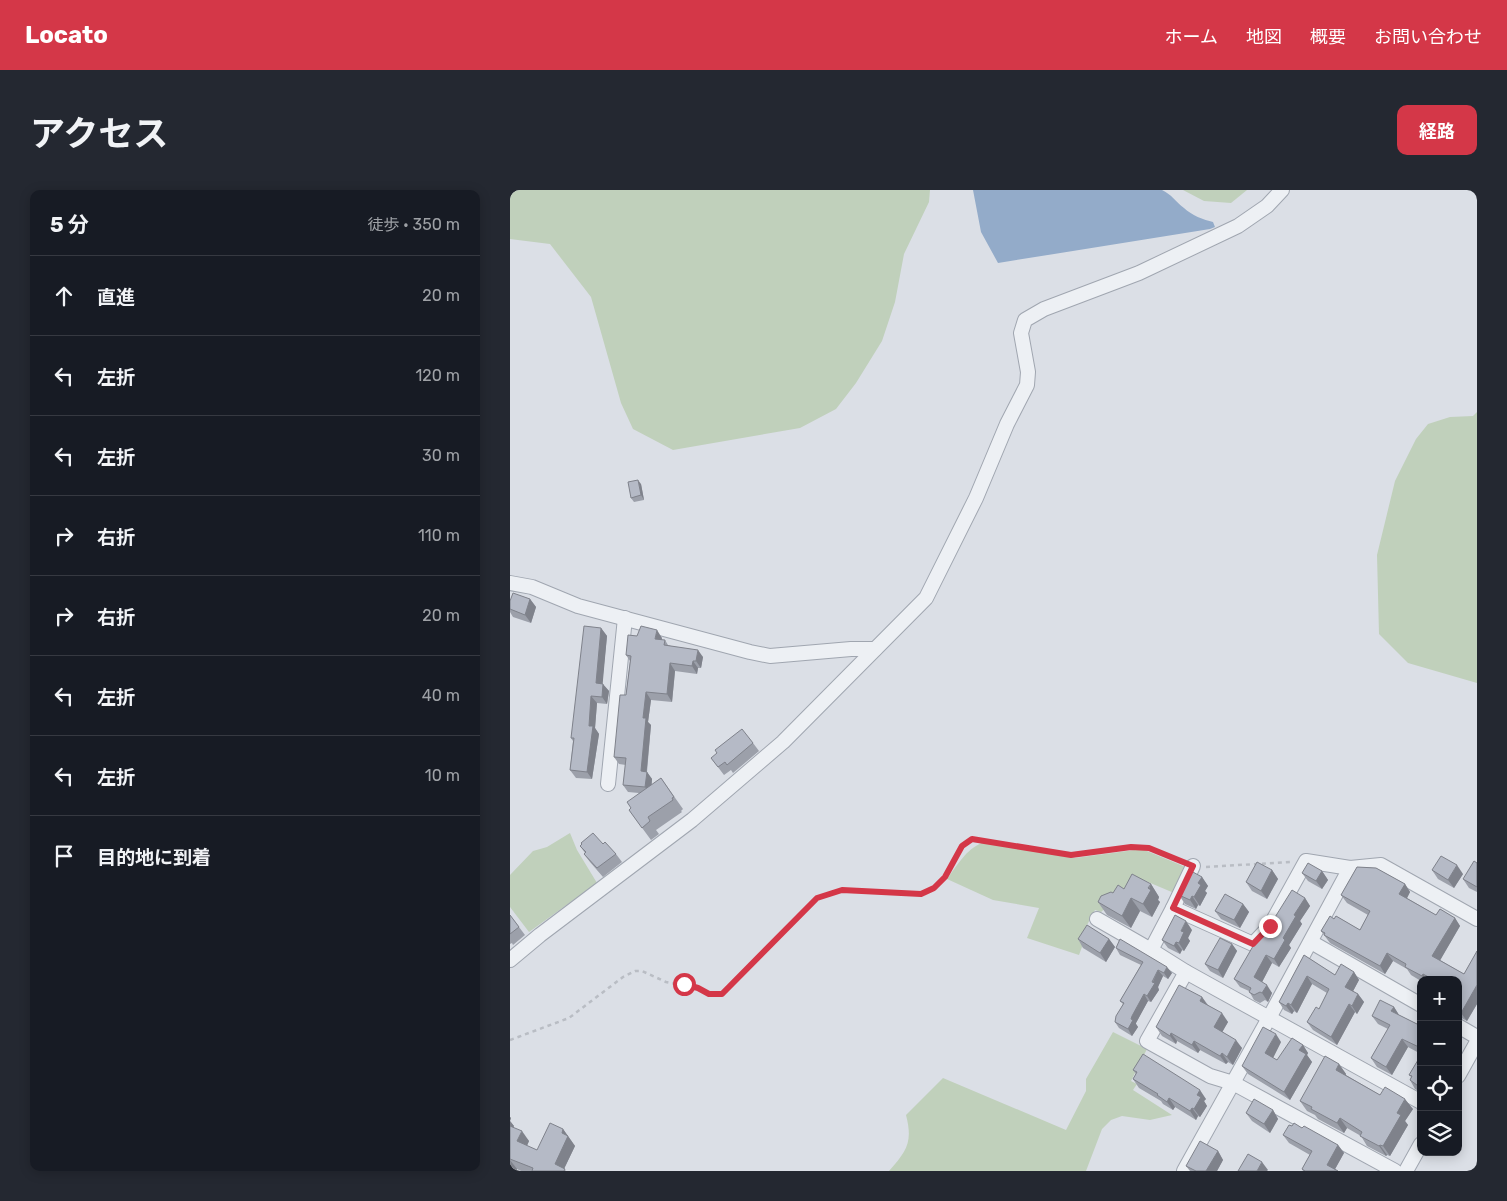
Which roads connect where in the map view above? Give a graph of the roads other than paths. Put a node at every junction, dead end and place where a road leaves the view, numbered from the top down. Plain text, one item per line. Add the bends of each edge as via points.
1 (1282, 190) edge
2 (510, 583) edge
3 (625, 618) junction
4 (875, 649) junction
5 (608, 784) dead end
6 (1193, 866) road end
7 (1350, 868) junction
8 (1173, 908) junction
9 (1097, 919) dead end
10 (1477, 919) edge
11 (1311, 942) junction
12 (1151, 950) junction
13 (510, 960) edge
14 (1186, 972) junction
15 (1417, 1003) edge
16 (1269, 1018) junction
17 (1462, 1028) edge
18 (1477, 1037) edge
19 (1477, 1042) edge
20 (1462, 1069) edge
21 (1233, 1083) junction
22 (1417, 1100) edge
23 (1417, 1151) edge
24 (1184, 1171) edge
25 (1395, 1171) edge
26 (1406, 1171) edge

1 - 4 street via 1267,206 1238,226 1139,273 1044,309 1025,320 1021,333 1027,385 976,498 926,598
2 - 3 street via 532,587 578,606
3 - 4 street via 770,656
3 - 5 street
4 - 13 street via 783,742 692,820
6 - 8 street
7 - 8 street via 1306,861 1270,926 1253,944
7 - 10 street via 1381,865
7 - 11 street
8 - 12 street
9 - 12 street
11 - 15 street
11 - 16 street
12 - 14 street
14 - 16 street
14 - 21 street via 1147,1041 1210,1076
16 - 21 street
16 - 22 street
17 - 18 street
19 - 20 street
21 - 24 street
21 - 25 street
23 - 26 street

